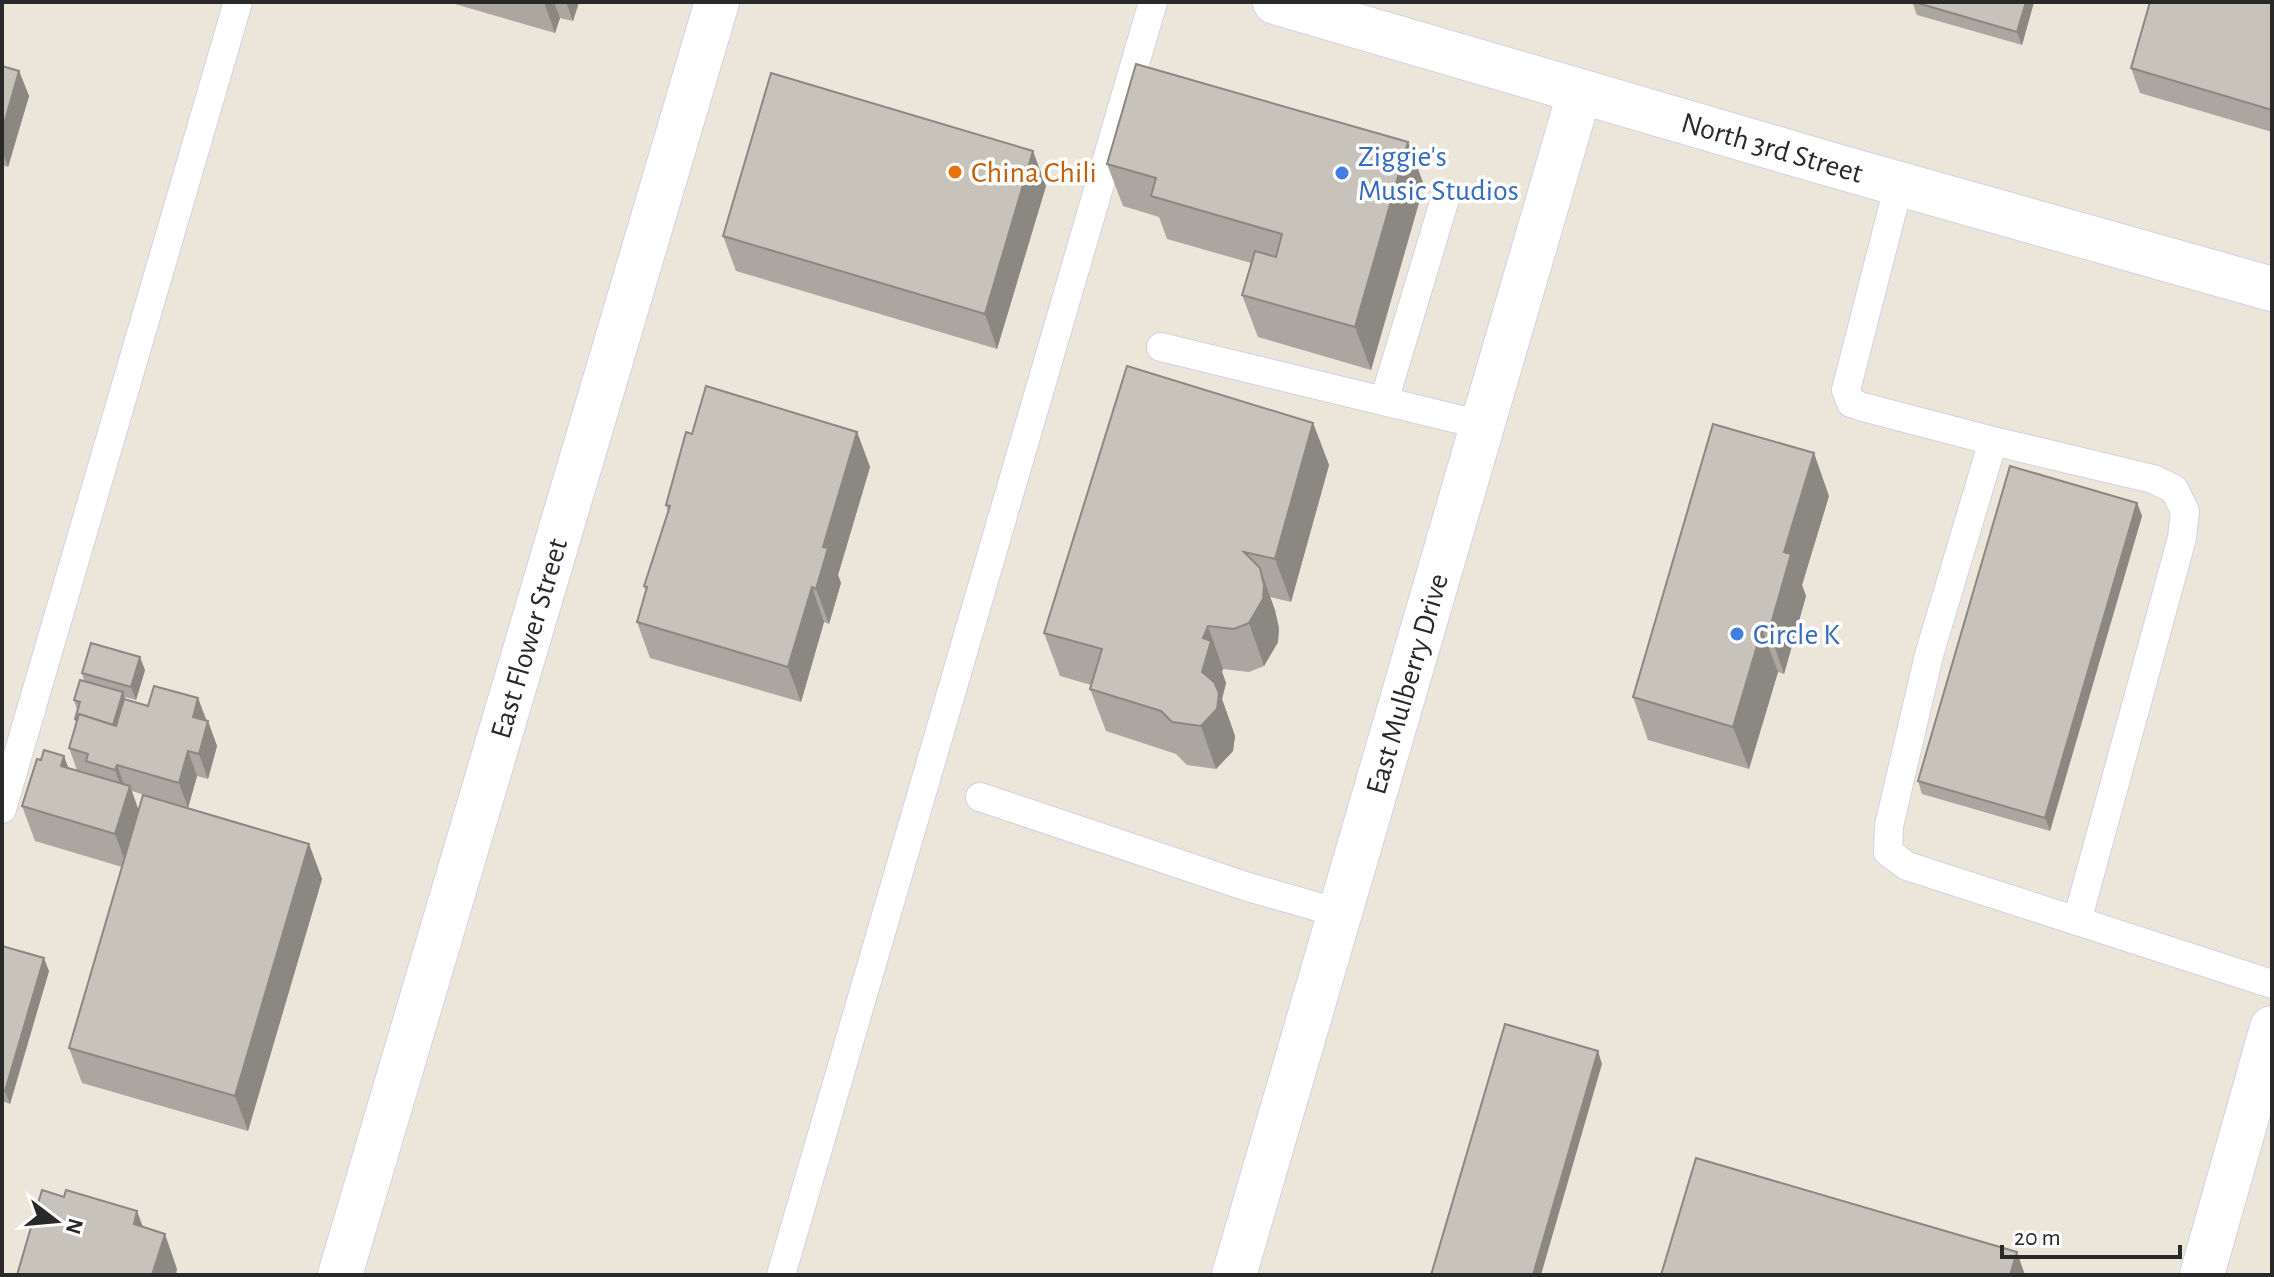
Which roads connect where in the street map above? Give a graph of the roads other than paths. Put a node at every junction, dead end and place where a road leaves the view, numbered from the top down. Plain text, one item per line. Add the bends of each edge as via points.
1 (238, 2) edge
2 (717, 2) edge
3 (1153, 2) edge
4 (1275, 2) edge
5 (1580, 91) junction
6 (1899, 184) junction
7 (1445, 199) dead end
8 (2272, 289) edge
9 (1161, 347) dead end
10 (1384, 401) junction
11 (1482, 425) junction
12 (1993, 441) junction
13 (980, 797) dead end
14 (2, 809) edge
15 (1339, 913) junction
16 (2077, 921) junction
17 (2272, 984) edge
18 (2272, 1028) edge
19 (340, 1275) edge
20 (781, 1275) edge
21 (1234, 1275) edge
22 (2202, 1275) edge

1 - 14 lane
2 - 19 street, East Flower Street
3 - 20 lane
4 - 5 street, North 3rd Street
5 - 6 street, North 3rd Street
5 - 11 street, East Mulberry Drive
6 - 8 street, North 3rd Street
6 - 12 lane via 1846,390 1851,403
7 - 10 lane
9 - 10 lane
10 - 11 lane
11 - 15 street, East Mulberry Drive
12 - 16 lane via 1929,655 1889,826 1888,852 1907,866
12 - 16 lane via 2153,479 2174,489 2185,511
13 - 15 lane
15 - 21 street, East Mulberry Drive
16 - 17 lane
18 - 22 street

